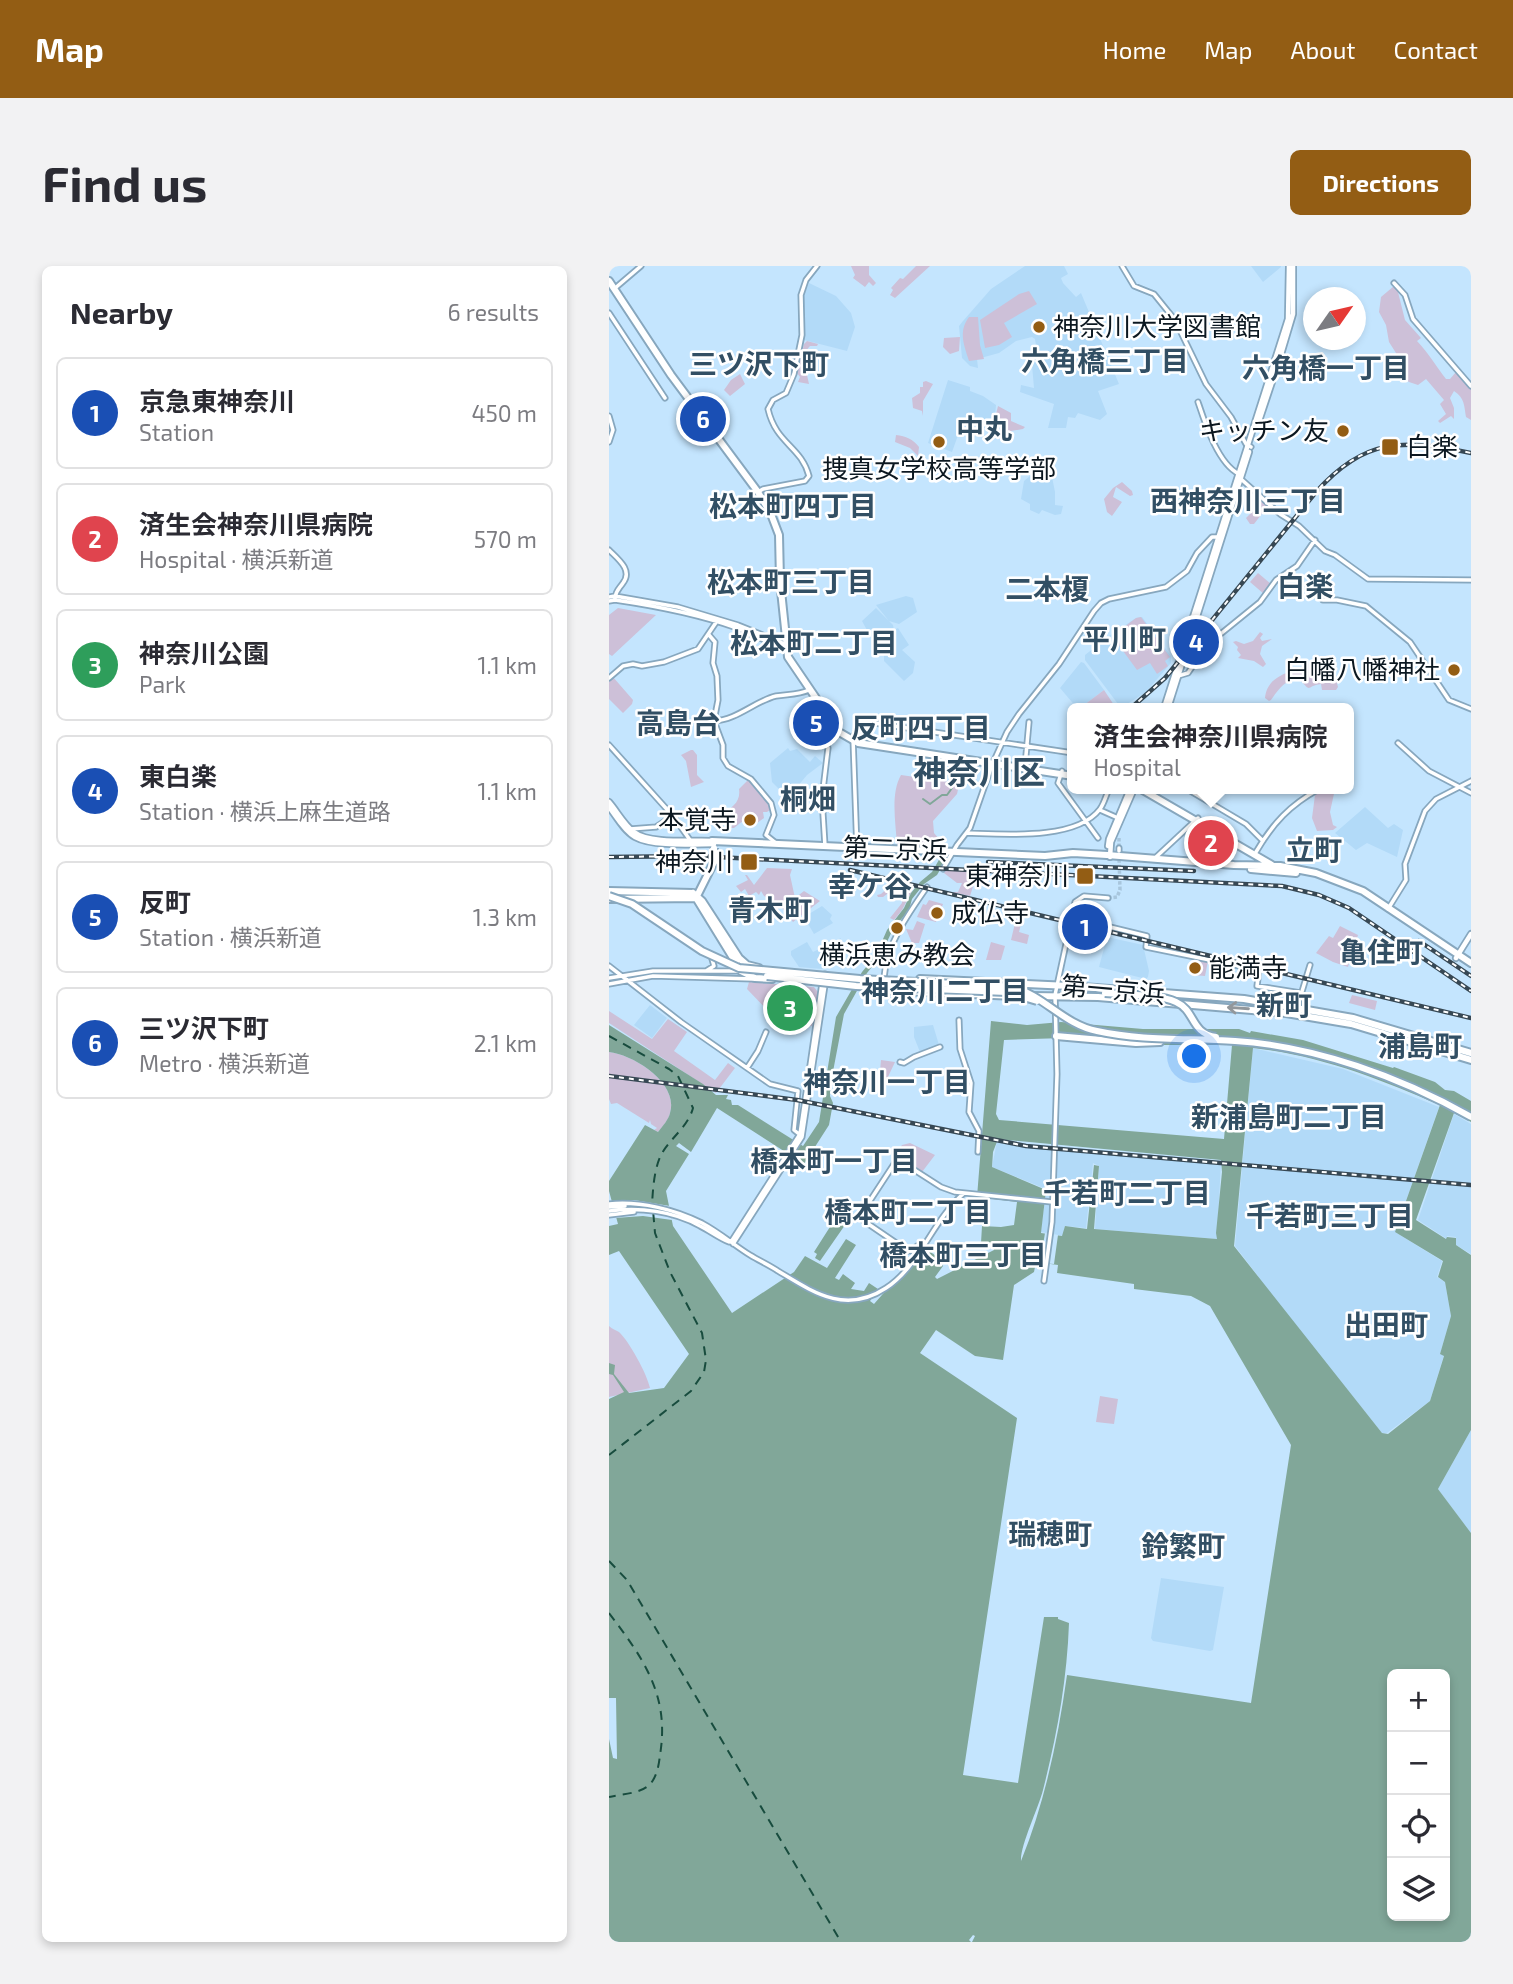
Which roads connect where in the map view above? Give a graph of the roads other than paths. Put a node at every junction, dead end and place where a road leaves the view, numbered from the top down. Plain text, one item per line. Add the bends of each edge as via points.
1 (641, 266) edge
2 (817, 266) edge
3 (1122, 266) edge
4 (1291, 266) edge
5 (609, 280) edge
6 (1394, 283) dead end
7 (615, 288) junction
8 (609, 313) edge
9 (1471, 386) edge
10 (665, 398) dead end
11 (1198, 402) dead end
12 (609, 416) edge
13 (609, 442) edge
14 (1250, 447) junction
15 (1240, 476) junction
16 (759, 491) junction
17 (1219, 537) junction
18 (1315, 540) junction
19 (609, 550) edge
20 (1471, 580) edge
21 (615, 598) junction
22 (609, 599) edge
23 (1323, 600) dead end
24 (717, 621) junction
25 (709, 635) junction
26 (788, 646) junction
27 (1176, 676) junction
28 (609, 678) edge
29 (809, 690) junction
30 (1168, 703) edge
31 (1471, 709) edge
32 (714, 721) junction
33 (1029, 722) dead end
34 (839, 732) junction
35 (853, 740) junction
36 (1398, 743) dead end
37 (1002, 744) junction
38 (609, 745) edge
39 (1028, 747) junction
40 (1067, 752) edge
41 (993, 764) junction
42 (1025, 766) junction
43 (1061, 773) junction
44 (1067, 774) edge
45 (1471, 781) edge
46 (1459, 787) junction
47 (1471, 793) edge
48 (1107, 794) edge
49 (1130, 794) edge
50 (1130, 794) edge
51 (1150, 794) edge
52 (1157, 794) edge
53 (1195, 794) edge
54 (1308, 794) edge
55 (609, 804) edge
56 (1100, 810) junction
57 (673, 816) junction
58 (1118, 818) junction
59 (1197, 819) junction
60 (1085, 821) junction
61 (630, 829) junction
62 (967, 833) junction
63 (1117, 833) junction
64 (1098, 838) dead end
65 (689, 840) junction
66 (1263, 841) junction
67 (776, 843) junction
68 (712, 845) junction
69 (825, 846) junction
70 (857, 850) junction
71 (1256, 852) junction
72 (952, 854) junction
73 (1108, 856) junction
74 (1155, 858) junction
75 (1276, 866) junction
76 (943, 869) dead end
77 (1286, 872) junction
78 (927, 887) dead end
79 (609, 896) edge
80 (695, 896) junction
81 (1108, 898) dead end
82 (628, 901) junction
83 (1388, 909) junction
84 (1070, 918) junction
85 (1471, 934) edge
86 (1457, 957) junction
87 (712, 959) junction
88 (720, 960) junction
89 (1310, 965) dead end
90 (1471, 965) edge
91 (609, 966) edge
92 (754, 967) junction
93 (740, 971) junction
94 (704, 972) junction
95 (824, 973) junction
96 (620, 975) junction
97 (862, 977) junction
98 (609, 978) edge
99 (763, 978) junction
100 (782, 978) junction
101 (884, 978) junction
102 (626, 979) junction
103 (913, 979) junction
104 (1003, 982) junction
105 (609, 984) edge
106 (823, 985) junction
107 (1055, 985) junction
108 (1074, 986) junction
109 (986, 988) junction
110 (911, 992) junction
111 (1301, 993) junction
112 (1055, 995) junction
113 (1201, 997) junction
114 (1201, 1006) junction
115 (1295, 1011) junction
116 (959, 1020) dead end
117 (766, 1032) dead end
118 (1059, 1036) junction
119 (1160, 1042) junction
120 (940, 1047) dead end
121 (1287, 1048) junction
122 (1471, 1053) edge
123 (1471, 1060) edge
124 (900, 1062) dead end
125 (747, 1069) junction
126 (1471, 1119) edge
127 (801, 1135) junction
128 (978, 1152) dead end
129 (963, 1194) junction
130 (1052, 1202) junction
131 (611, 1209) edge
132 (650, 1209) junction
133 (732, 1243) junction
134 (917, 1246) dead end
135 (1044, 1281) dead end

1 - 7 street
2 - 16 street via 801,295 802,335 794,374 786,393 768,409 777,433 805,461 809,476 805,481
3 - 14 street via 1135,286 1154,294 1175,320 1204,380
4 - 14 main road via 1291,320
5 - 7 highway
6 - 9 street via 1405,295 1413,319
7 - 16 highway via 671,375
8 - 10 street
11 - 15 street via 1216,446
12 - 13 street via 613,430
14 - 15 main road
15 - 17 main road
15 - 18 street
15 - 27 main road
16 - 26 highway via 779,536
17 - 27 main road
17 - 37 street via 1212,537 1188,571 1166,587 1113,598 1098,606
18 - 20 street via 1368,579
18 - 27 street via 1297,566 1209,643 1188,673
19 - 21 street via 626,570
21 - 22 street
21 - 24 street
23 - 31 street via 1366,606 1410,642 1451,702
24 - 25 street
24 - 26 street
25 - 28 street via 687,654 658,663 623,666
25 - 32 street via 715,642 717,676
26 - 29 highway via 793,667
26 - 35 highway via 835,722
27 - 30 main road
29 - 32 street via 776,696
29 - 34 highway
32 - 67 street via 724,761 751,779 772,805 774,816 767,835
33 - 39 street
34 - 35 highway
34 - 69 street via 825,741
35 - 37 street via 861,721
35 - 41 highway
35 - 70 street
36 - 46 street via 1429,771
37 - 39 street
37 - 41 street
38 - 57 street
39 - 40 street
39 - 42 street
41 - 42 highway
41 - 43 highway
41 - 62 street
42 - 43 highway
43 - 44 highway
43 - 60 street via 1058,783
45 - 46 street
46 - 47 street
46 - 83 street via 1425,810 1405,864 1406,880
48 - 56 street
49 - 58 main road
50 - 63 main road
51 - 59 highway
52 - 59 highway
53 - 66 street via 1246,824
54 - 66 street
55 - 61 main road
55 - 68 main road via 627,830 639,838
56 - 58 street
56 - 60 street
57 - 61 street via 656,827
57 - 65 street
58 - 63 main road
59 - 71 highway
59 - 74 street
59 - 75 highway
60 - 62 street via 1031,836
60 - 64 street
61 - 65 main road via 642,836
62 - 72 street
63 - 73 main road via 1109,839
65 - 68 main road
66 - 71 street
67 - 68 highway, 第二京浜
67 - 69 highway, 第二京浜
68 - 70 highway, 第二京浜
68 - 80 highway, bridge via 712,862
69 - 70 highway, 第二京浜
70 - 72 highway, 第二京浜
71 - 75 highway
72 - 73 highway, 第二京浜 via 1047,859
72 - 76 street
73 - 74 highway, 第二京浜
73 - 77 highway, 第二京浜
74 - 75 highway, 第二京浜
75 - 77 highway
75 - 83 highway, 第二京浜 via 1336,879
77 - 83 highway, 第二京浜 via 1332,881
78 - 101 street via 885,959
79 - 80 highway
79 - 82 highway, bridge
79 - 100 highway, bridge via 724,964
80 - 82 highway
80 - 92 highway via 739,958
80 - 93 highway
81 - 84 street via 1080,897
82 - 87 street
82 - 88 street
82 - 97 highway, bridge via 702,951 733,966
83 - 86 highway, 第二京浜
84 - 107 street
84 - 111 street via 1084,917 1147,936 1146,947 1259,970 1257,986
85 - 86 main road
86 - 90 highway, 第二京浜
87 - 88 street
87 - 94 street via 713,968
88 - 93 street
89 - 111 street
91 - 96 street
92 - 93 street
92 - 95 highway, 第一京浜
93 - 94 street
93 - 99 highway, 第一京浜
94 - 96 street
95 - 97 highway, 第一京浜
95 - 106 street
96 - 98 street
96 - 102 street
97 - 101 highway, 第一京浜
97 - 109 highway, bridge
97 - 121 highway, bridge via 1007,986 1031,993 1073,1022 1097,1031
99 - 102 street
99 - 106 highway, 第一京浜
100 - 109 highway, bridge
100 - 119 highway, bridge via 1013,993 1035,1000 1086,1032
101 - 103 highway, 第一京浜
102 - 105 street
102 - 125 street
103 - 104 highway, 第一京浜
103 - 110 street
104 - 107 highway, 第一京浜
104 - 109 highway
106 - 110 highway, 第一京浜
106 - 127 street
107 - 108 highway, 第一京浜
107 - 112 street
108 - 113 highway, 第一京浜
108 - 121 highway, bridge via 1172,1000 1183,1006 1205,1035
109 - 112 highway
110 - 112 highway, 第一京浜
111 - 115 street
112 - 114 highway, 第一京浜
112 - 118 street
113 - 114 highway
113 - 115 highway, 第一京浜 via 1244,999
115 -> 114 highway, 第一京浜
115 - 122 highway, 第一京浜 via 1364,1021
115 - 123 highway, 第一京浜
116 - 128 street via 960,1049 971,1086 970,1115 979,1131
117 - 125 street
118 - 119 highway, bridge
118 - 130 street
119 - 126 highway, bridge via 1234,1044 1297,1054 1370,1075
120 - 124 street
121 - 126 highway, bridge via 1382,1076 1443,1101
125 - 127 street via 770,1084 798,1091 795,1131
127 - 133 street
129 - 130 street
129 - 133 street via 902,1274 869,1296 849,1300 822,1296
129 - 134 street via 941,1187 901,1161 894,1163 860,1216 908,1251
130 - 135 street
131 - 132 street
131 - 132 street
132 - 133 street via 698,1224

